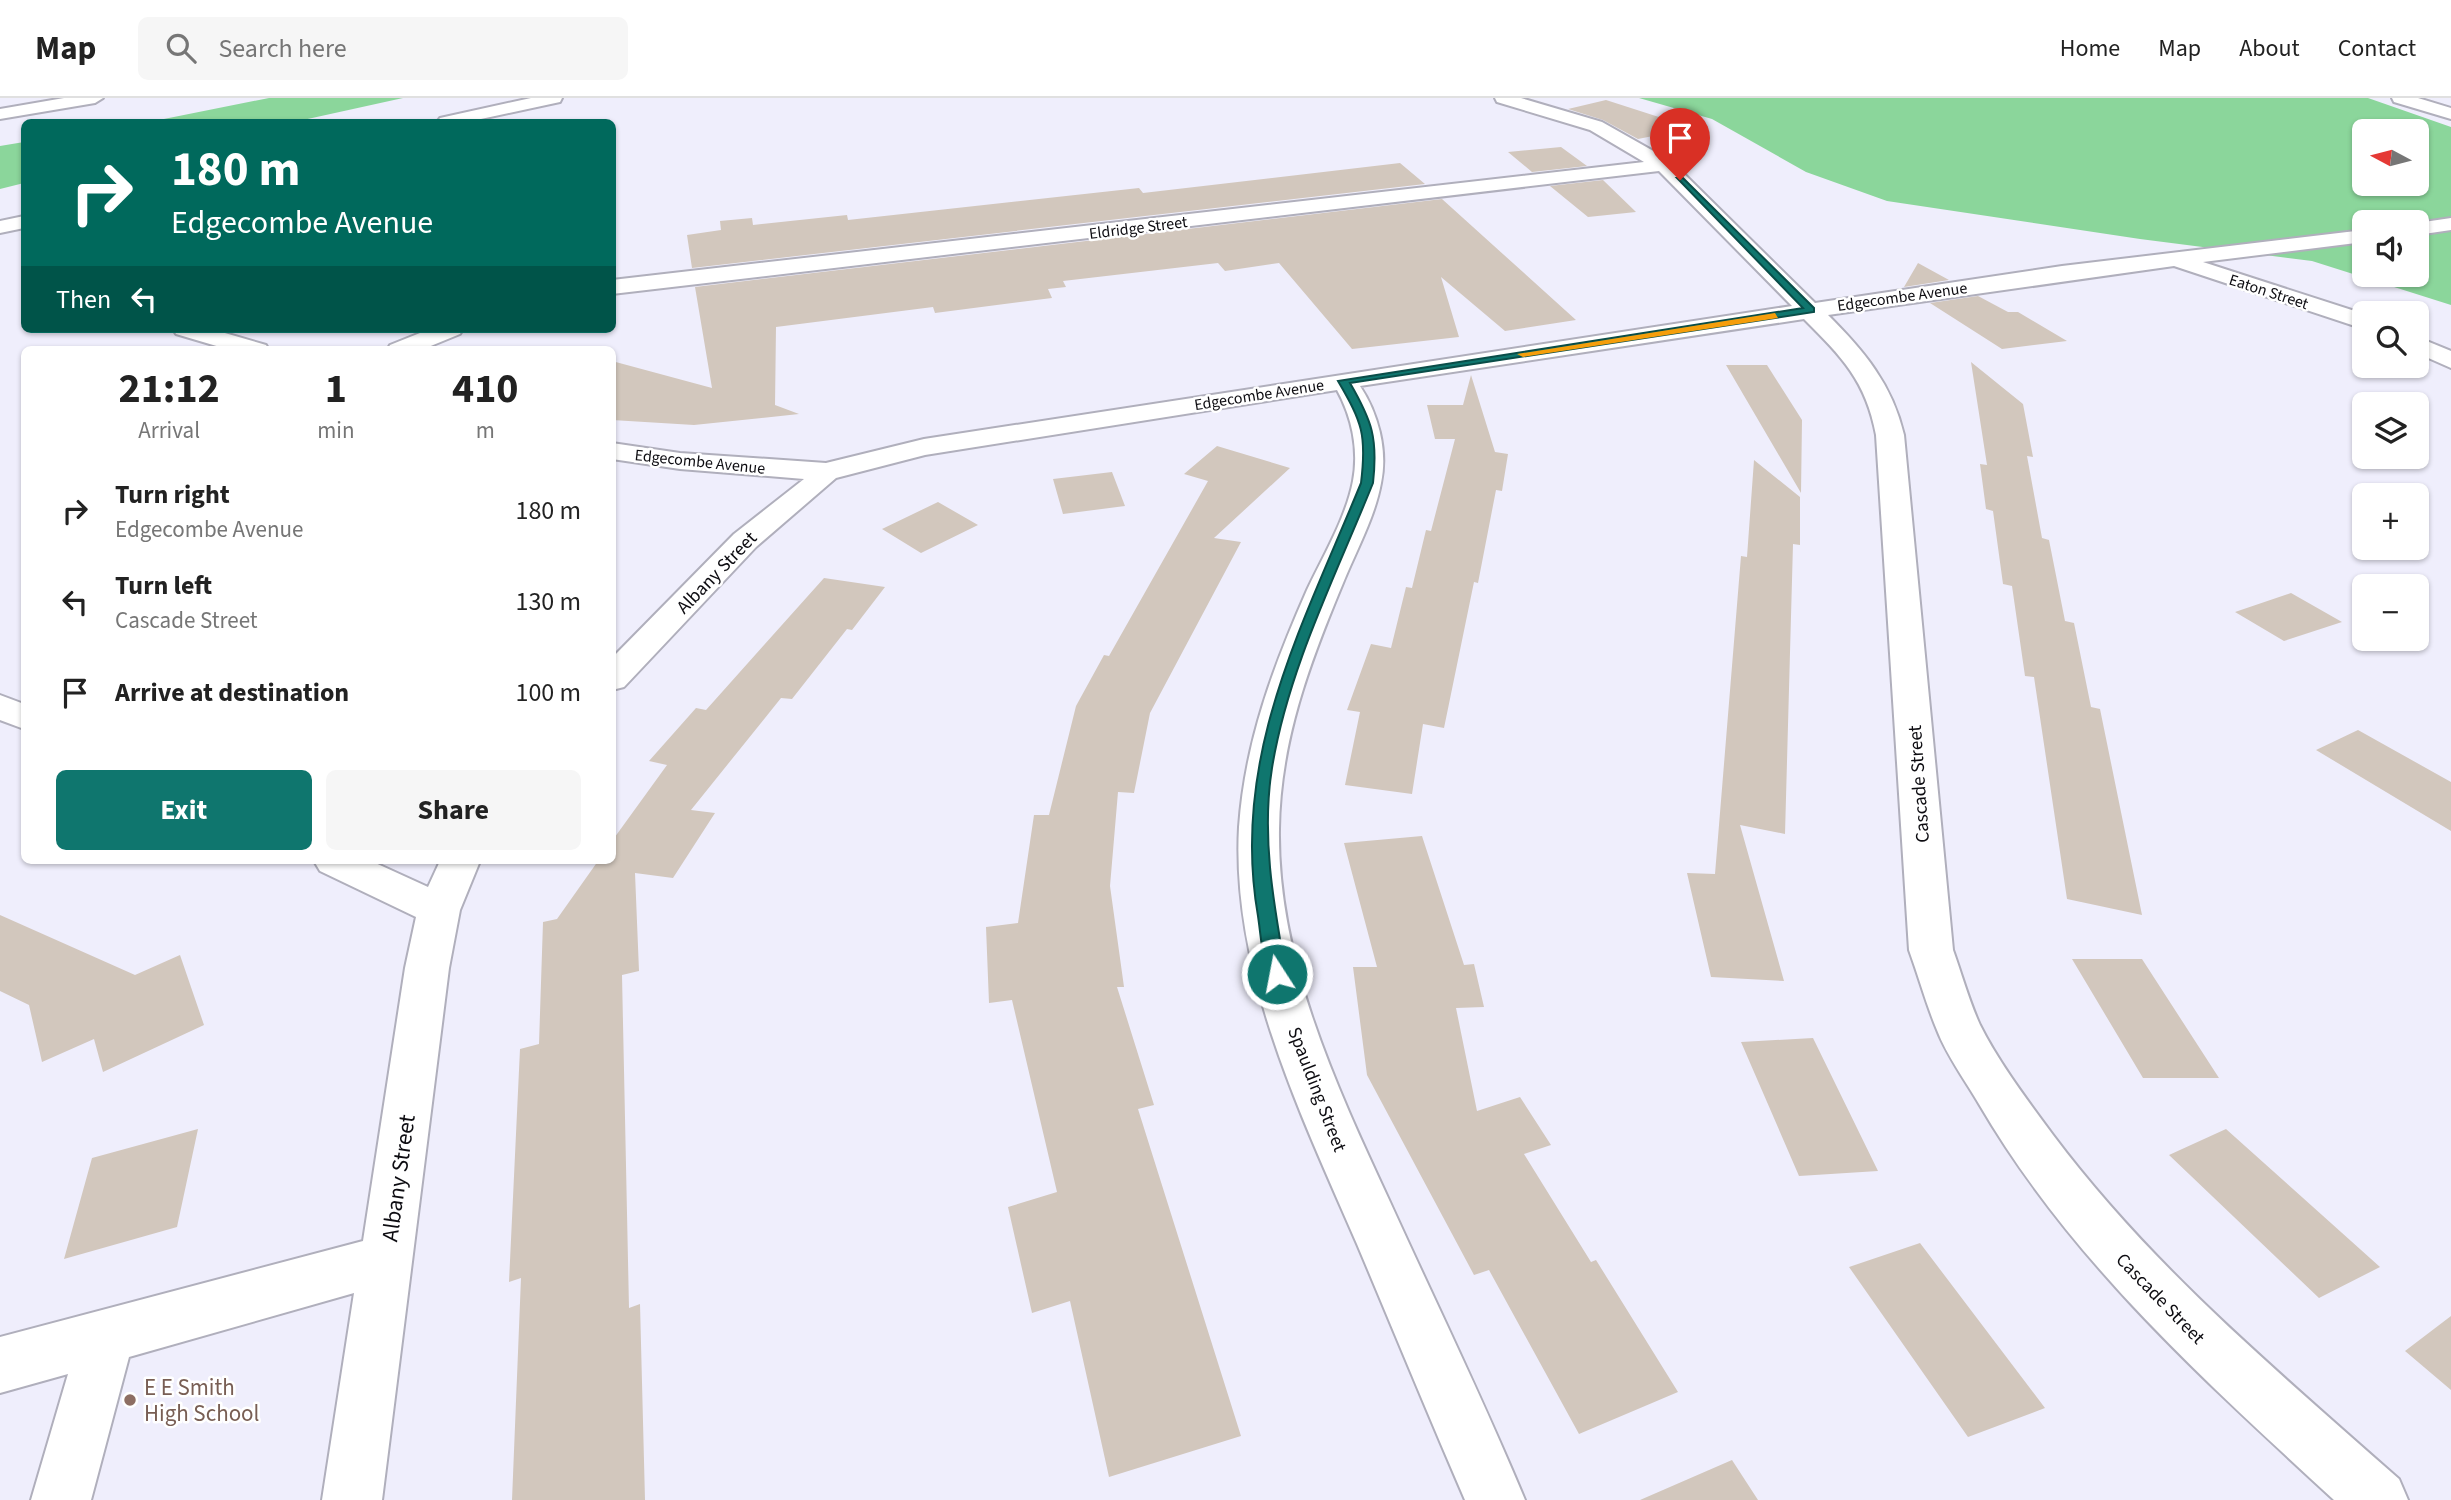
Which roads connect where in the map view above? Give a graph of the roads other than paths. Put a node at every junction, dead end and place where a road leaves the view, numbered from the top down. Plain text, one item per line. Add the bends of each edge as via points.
1 (95, 98) edge
2 (554, 98) edge
3 (1503, 98) edge
4 (2400, 98) edge
5 (0, 114) edge
6 (2451, 114) edge
7 (460, 119) edge
8 (1664, 165) junction
9 (21, 223) edge
10 (2451, 224) edge
11 (0, 227) edge
12 (2429, 227) edge
13 (2352, 238) edge
14 (2175, 260) junction
15 (616, 287) edge
16 (1810, 310) junction
17 (2352, 318) edge
18 (199, 333) edge
19 (441, 333) edge
20 (243, 346) edge
21 (409, 346) edge
22 (2429, 350) edge
23 (2451, 360) edge
24 (1344, 381) junction
25 (616, 452) edge
26 (826, 472) junction
27 (616, 675) edge
28 (0, 706) edge
29 (21, 716) edge
30 (340, 864) edge
31 (459, 864) edge
32 (439, 910) junction
33 (386, 1259) junction
34 (107, 1336) junction
35 (0, 1365) edge
36 (61, 1500) edge
37 (352, 1500) edge
38 (1495, 1500) edge
39 (2378, 1500) edge

1 - 5 street
2 - 7 street
3 - 8 street, Cascade Street via 1595,126
4 - 6 street
8 - 15 street, Eldridge Street
8 - 16 street, Cascade Street
9 - 11 street
10 - 12 street
13 - 14 street, Edgecombe Avenue
14 - 16 street, Edgecombe Avenue
14 - 17 street, Eaton Street
16 - 24 street, Edgecombe Avenue
16 - 39 street, Cascade Street via 1867,372 1888,418 1931,950 1960,1031 2015,1122 2122,1258 2192,1332
18 - 20 street
19 - 21 street
22 - 23 street
24 - 26 street, Edgecombe Avenue via 925,447
24 - 38 street, Spaulding Street via 1366,419 1371,450 1367,483 1281,697 1264,769 1260,831 1264,898 1277,974 1312,1085
25 - 26 street, Edgecombe Avenue
26 - 27 street, Albany Street via 814,488 767,520 742,544
28 - 29 street
30 - 32 street
31 - 32 street, Albany Street
32 - 33 street, Albany Street
33 - 34 street
33 - 37 street, Albany Street
34 - 35 street
34 - 36 street

